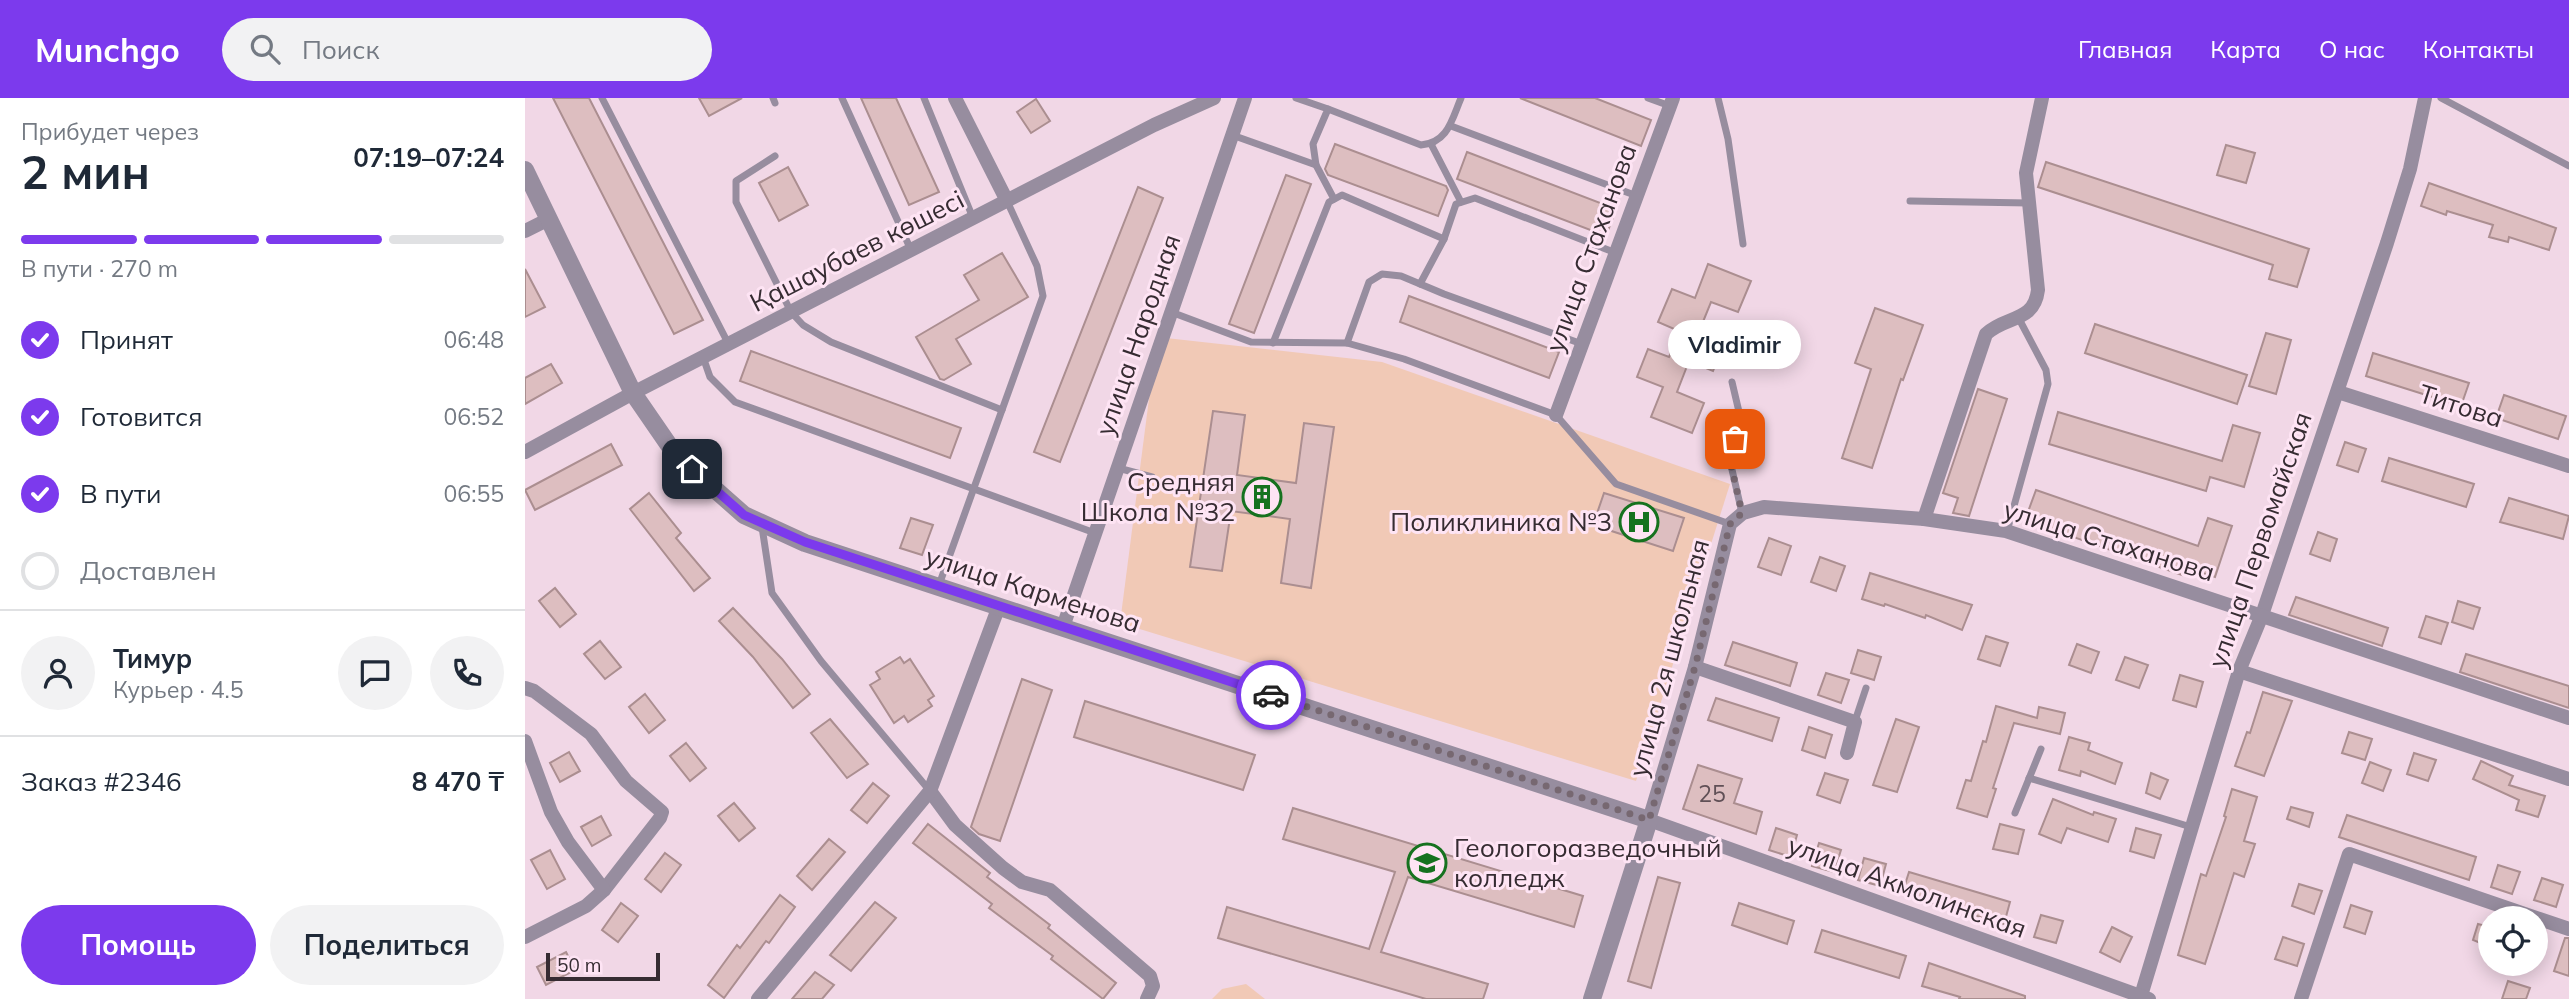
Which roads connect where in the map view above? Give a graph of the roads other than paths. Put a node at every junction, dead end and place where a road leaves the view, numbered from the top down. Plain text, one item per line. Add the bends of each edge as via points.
1 (603, 98) edge
2 (842, 98) edge
3 (924, 98) edge
4 (955, 98) edge
5 (1214, 98) edge
6 (1245, 98) edge
7 (1296, 98) edge
8 (1461, 98) edge
9 (1648, 98) edge
10 (1718, 98) edge
11 (2042, 98) edge
12 (2425, 98) edge
13 (2441, 98) edge
14 (1672, 102) edge
15 (1328, 109) junction
16 (1451, 127) junction
17 (1232, 135) junction
18 (1431, 144) junction
19 (775, 156) dead end
20 (1316, 165) junction
21 (2569, 166) edge
22 (525, 170) edge
23 (1637, 196) junction
24 (1335, 199) junction
25 (1007, 201) junction
26 (1910, 201) dead end
27 (1461, 202) junction
28 (2029, 203) junction
29 (973, 218) junction
30 (549, 219) junction
31 (525, 231) edge
32 (1444, 239) junction
33 (1743, 244) dead end
34 (911, 250) junction
35 (1616, 253) junction
36 (1420, 284) junction
37 (791, 312) junction
38 (1171, 312) junction
39 (2018, 317) junction
40 (1273, 343) junction
41 (1347, 343) junction
42 (729, 344) junction
43 (1582, 344) junction
44 (703, 357) junction
45 (1732, 382) dead end
46 (2338, 392) junction
47 (633, 393) junction
48 (1002, 410) junction
49 (1556, 415) junction
50 (525, 452) edge
51 (2569, 466) edge
52 (1118, 468) junction
53 (1152, 477) dead end
54 (973, 490) junction
55 (1742, 513) junction
56 (1924, 519) junction
57 (761, 523) junction
58 (1730, 524) junction
59 (2006, 531) junction
60 (1095, 533) junction
61 (939, 586) junction
62 (999, 606) junction
63 (2262, 615) junction
64 (1063, 627) junction
65 (1695, 667) junction
66 (2239, 671) junction
67 (525, 688) edge
68 (1865, 688) dead end
69 (2569, 718) edge
70 (1855, 722) junction
71 (525, 741) edge
72 (2041, 749) dead end
73 (1847, 753) dead end
74 (2029, 778) junction
75 (2569, 779) edge
76 (930, 791) junction
77 (2015, 813) dead end
78 (1649, 820) junction
79 (2191, 827) junction
80 (604, 890) junction
81 (2569, 929) edge
82 (525, 937) edge
83 (2143, 998) edge
84 (758, 999) edge
85 (1147, 999) edge
86 (1592, 999) edge
87 (2301, 999) edge

1 - 42 lane
2 - 34 lane
3 - 29 lane
4 - 25 street
5 - 25 street, Қашаубаев көшесі
6 - 17 street, улица Народная
7 - 15 lane
8 - 16 lane
9 - 14 lane
10 - 33 lane
11 - 28 street via 2026,173
12 - 46 street, улица Первомайская via 2410,169
13 - 21 lane
14 - 23 street, улица Стаханова
15 - 18 lane via 1421,145
15 - 20 lane via 1313,145
16 - 18 lane
16 - 23 lane
17 - 20 lane
17 - 38 street, улица Народная
18 - 27 lane
19 - 37 lane via 736,181 736,202
20 - 24 lane
22 - 30 street, улица Карменова
23 - 35 street, улица Стаханова
24 - 32 lane via 1342,195
24 - 40 lane via 1328,202
25 - 29 street, Қашаубаев көшесі
25 - 48 lane via 1037,266 1043,296
26 - 28 lane
27 - 32 lane via 1455,204
27 - 35 lane via 1475,198
28 - 39 street via 2038,290 2031,310
29 - 34 street, Қашаубаев көшесі
30 - 31 street
30 - 47 street, улица Карменова
32 - 36 lane
34 - 37 street, Қашаубаев көшесі
35 - 43 street, улица Стаханова
36 - 41 lane via 1401,275 1382,274 1369,282
36 - 43 lane
37 - 42 street, Қашаубаев көшесі
37 - 48 lane via 831,342
38 - 40 lane via 1251,342
38 - 52 street, улица Народная
39 - 56 street via 1986,334
39 - 59 lane via 2046,370 2048,384
40 - 41 lane
41 - 49 lane
42 - 44 street, Қашаубаев көшесі
43 - 49 street, улица Стаханова
44 - 47 street, Қашаубаев көшесі
44 - 54 lane via 710,377 735,402
45 - 55 lane via 1740,416 1730,461
46 - 51 street, Титова
46 - 63 street, улица Первомайская
47 - 50 street, Қашаубаев көшесі
47 - 57 street, улица Карменова via 675,454 744,515
48 - 54 lane
49 - 58 lane via 1616,484
52 - 53 lane
52 - 60 street, улица Народная
54 - 60 lane
54 - 61 lane
55 - 56 street, улица Стаханова via 1764,507
55 - 58 street, улица 2я школьная
56 - 59 street, улица Стаханова
57 - 61 street, улица Карменова
57 - 76 lane via 772,593 821,661
58 - 65 street, улица 2я школьная
59 - 63 street, улица Стаханова
60 - 64 street, улица Народная
61 - 62 street, улица Карменова
62 - 64 street, улица Карменова
62 - 76 street
63 - 66 street, улица Первомайская
63 - 69 street, улица Стаханова
64 - 78 street, улица Карменова
65 - 70 street
65 - 78 street, улица 2я школьная
66 - 75 street
66 - 79 street, улица Первомайская
67 - 80 street via 591,734 626,781 662,812
68 - 70 lane
70 - 73 street
71 - 80 street via 551,812
72 - 74 lane
74 - 77 lane
74 - 79 lane
76 - 84 street
76 - 85 street via 955,825 1003,868 1022,882 1050,890 1150,976 1153,986
78 - 83 street, улица Акмолинская
78 - 86 street
79 - 83 street, улица Первомайская
80 - 82 street via 586,906
81 - 87 street via 2349,854

